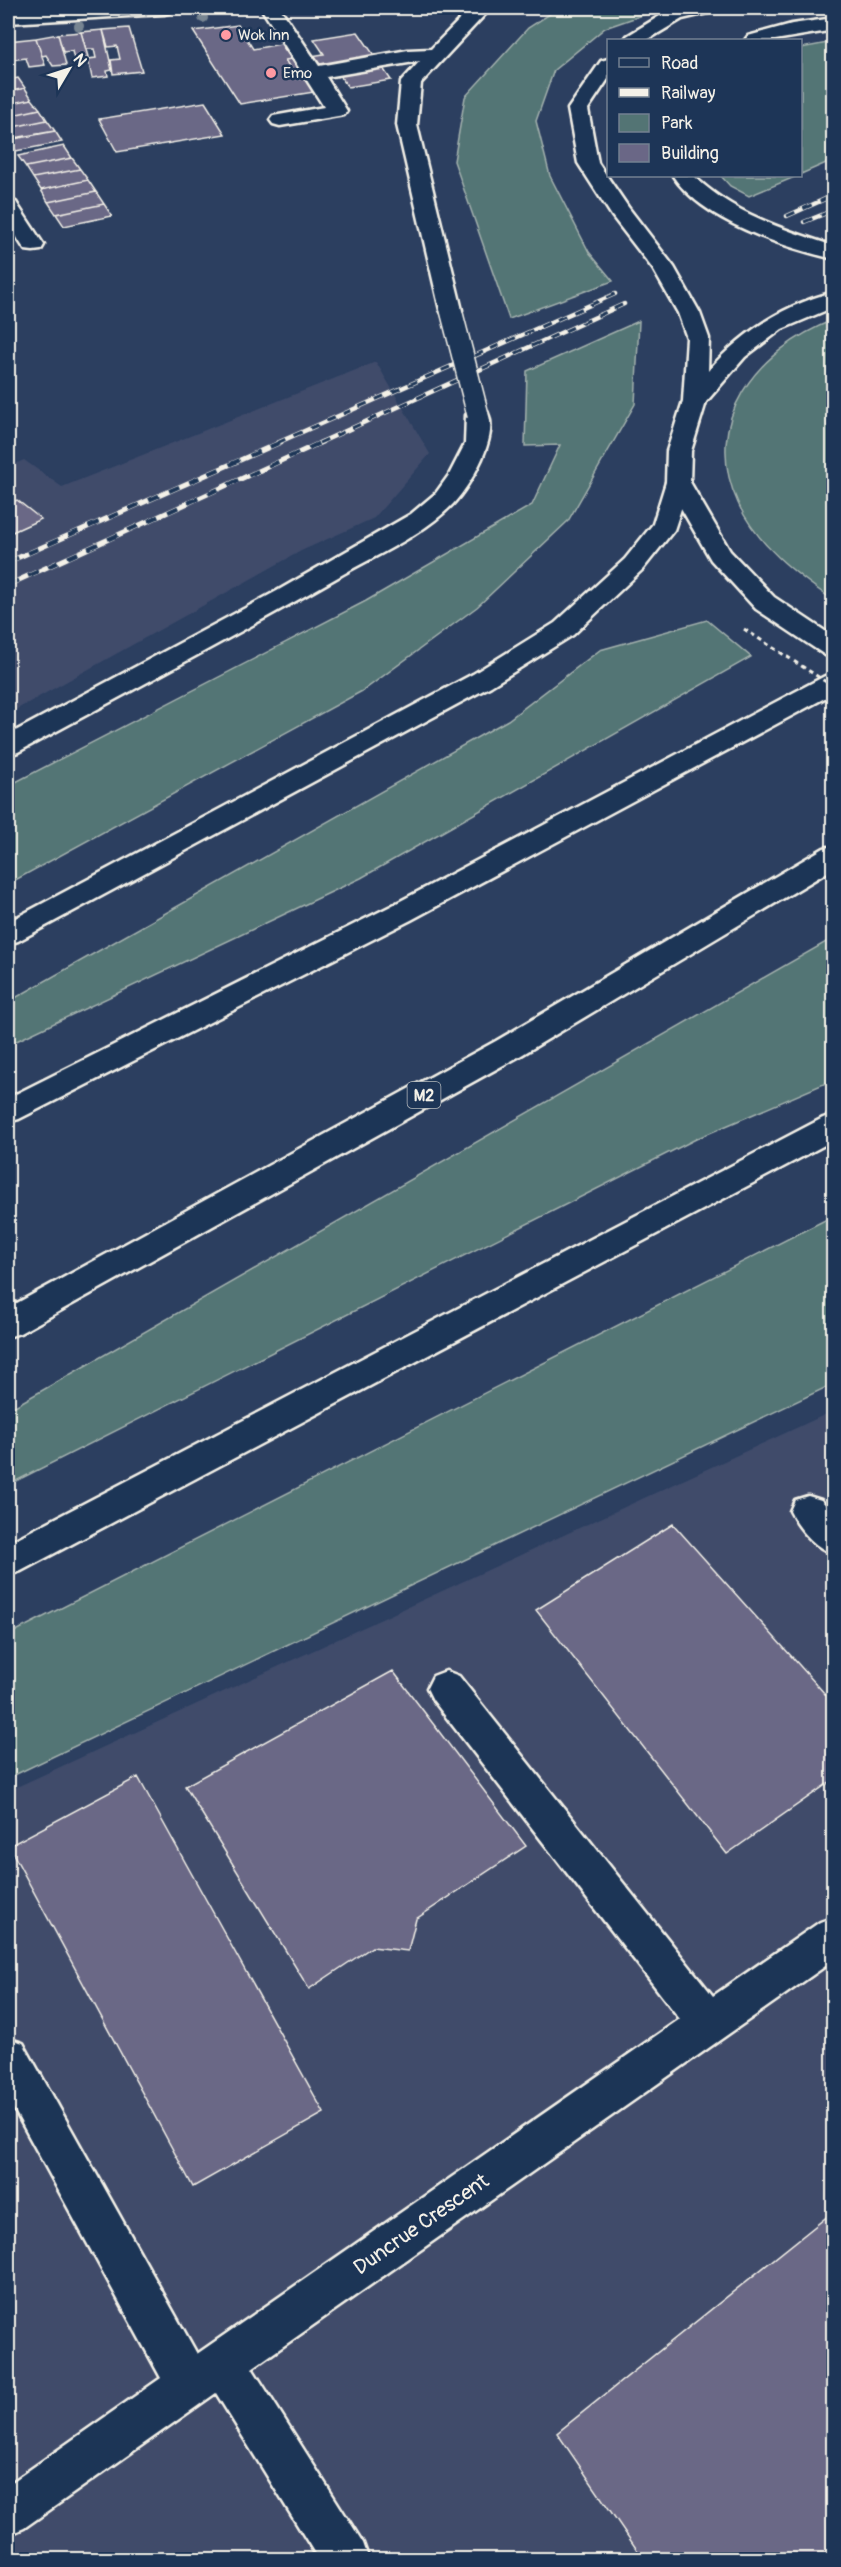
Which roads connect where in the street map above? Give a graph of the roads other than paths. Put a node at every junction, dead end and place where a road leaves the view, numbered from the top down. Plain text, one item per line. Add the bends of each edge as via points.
1 (164, 8) edge
2 (272, 8) edge
3 (481, 8) edge
4 (705, 8) edge
5 (8, 17) edge
6 (834, 24) edge
7 (636, 39) edge
8 (759, 39) edge
9 (436, 55) junction
10 (607, 68) edge
11 (314, 73) junction
12 (280, 120) dead end
13 (684, 177) edge
14 (8, 207) edge
15 (33, 245) dead end
16 (834, 253) edge
17 (834, 299) edge
18 (695, 401) junction
19 (678, 482) junction
20 (834, 649) edge
21 (834, 682) edge
22 (8, 746) edge
23 (834, 855) edge
24 (8, 934) edge
25 (8, 1111) edge
26 (834, 1126) edge
27 (8, 1324) edge
28 (808, 1511) dead end
29 (834, 1539) edge
30 (8, 1560) edge
31 (446, 1688) dead end
32 (834, 1936) edge
33 (709, 2023) junction
34 (8, 2058) edge
35 (205, 2373) junction
36 (8, 2512) edge
37 (346, 2559) edge

1 - 5 main road
2 - 11 main road
3 - 9 main road
4 - 7 main road via 675,15
6 - 8 main road
9 - 11 main road via 408,56
9 - 22 main road, bridge via 411,82 407,125 478,415 477,444 461,476 445,498 420,519
10 - 18 main road via 578,109 588,163 663,267 689,313 698,338
11 - 12 main road via 338,111
13 - 16 main road via 716,204 774,233
14 - 15 main road
17 - 18 main road via 774,324 736,351
18 - 19 main road via 679,451
19 - 20 main road via 720,555 765,603
19 - 24 main road via 665,525 634,564 564,629 482,680
21 - 25 main road via 401,913
23 - 27 main road, M2 via 507,1049
26 - 30 main road
28 - 29 main road
31 - 33 main road
32 - 33 main road, Duncrue Crescent
33 - 35 main road, Duncrue Crescent
34 - 35 main road
35 - 36 main road, Duncrue Crescent
35 - 37 main road

